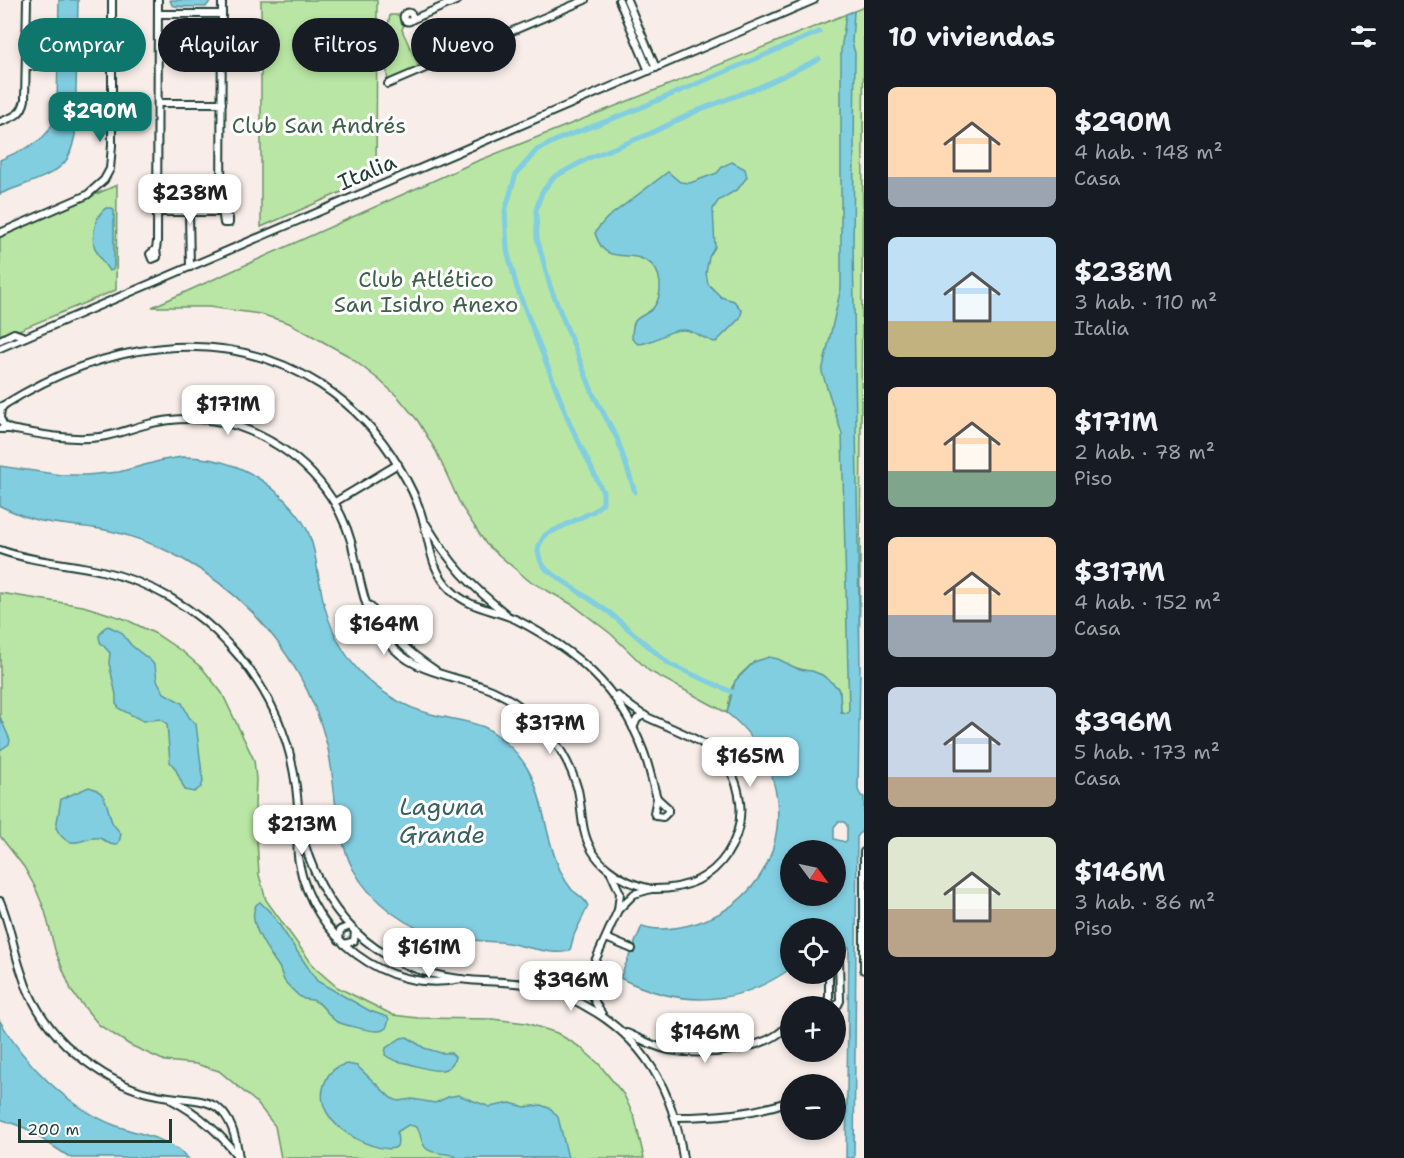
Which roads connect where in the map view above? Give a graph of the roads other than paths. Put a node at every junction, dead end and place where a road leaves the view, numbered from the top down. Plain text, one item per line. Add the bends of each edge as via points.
1 (27, 0) edge
2 (112, 0) edge
3 (158, 0) edge
4 (222, 0) edge
5 (458, 0) edge
6 (585, 0) edge
7 (619, 0) edge
8 (627, 0) edge
9 (814, 0) edge
10 (632, 12) junction
11 (158, 14) junction
12 (222, 14) junction
13 (625, 15) junction
14 (413, 17) dead end
15 (27, 18) edge
16 (112, 18) edge
17 (656, 68) junction
18 (649, 70) junction
19 (26, 72) edge
20 (112, 72) edge
21 (388, 84) dead end
22 (158, 103) junction
23 (222, 103) junction
24 (0, 122) edge
25 (157, 212) junction
26 (189, 213) junction
27 (0, 233) edge
28 (156, 249) dead end
29 (190, 267) junction
30 (25, 337) junction
31 (0, 340) edge
32 (0, 348) edge
33 (2, 406) edge
34 (0, 421) edge
35 (398, 464) junction
36 (335, 502) junction
37 (423, 521) junction
38 (439, 546) junction
39 (0, 549) edge
40 (429, 551) junction
41 (488, 600) junction
42 (483, 609) junction
43 (509, 616) junction
44 (611, 691) junction
45 (644, 715) junction
46 (633, 728) junction
47 (657, 798) dead end
48 (298, 821) junction
49 (864, 852) edge
50 (312, 868) junction
51 (301, 872) junction
52 (610, 872) junction
53 (623, 879) junction
54 (635, 885) junction
55 (618, 888) junction
56 (651, 889) junction
57 (634, 894) junction
58 (0, 901) edge
59 (618, 910) junction
60 (864, 921) edge
61 (353, 929) junction
62 (606, 938) junction
63 (341, 942) junction
64 (632, 949) dead end
65 (416, 968) junction
66 (864, 969) edge
67 (591, 970) junction
68 (461, 979) junction
69 (412, 980) junction
70 (573, 985) junction
71 (548, 988) junction
72 (566, 996) junction
73 (592, 996) junction
74 (586, 1007) junction
75 (604, 1017) junction
76 (623, 1031) junction
77 (780, 1035) edge
78 (656, 1047) junction
79 (644, 1057) junction
80 (169, 1098) junction
81 (193, 1099) junction
82 (780, 1104) edge
83 (190, 1109) junction
84 (675, 1117) junction
85 (236, 1137) junction
86 (226, 1142) junction
87 (239, 1158) edge
88 (683, 1158) edge

1 - 15 street
2 - 16 street
3 - 11 street
4 - 12 street
5 - 14 street
6 - 21 street
7 - 13 street
8 - 10 street
9 - 17 street, Italia
10 - 13 street
10 - 17 street
11 - 12 street
11 - 22 street
12 - 23 street
13 - 18 street
17 - 18 street, Italia
18 - 29 street, Italia
19 - 24 street via 22,110
20 - 27 street via 112,163 104,180 87,195
22 - 23 street
22 - 25 street
23 - 26 street via 221,214
25 - 26 street
25 - 28 street
26 - 29 street
29 - 30 street, Italia
30 - 31 street via 14,333
30 - 32 street, Italia
33 - 34 street
33 - 35 street via 60,375 110,358 178,346 225,349 278,363 329,390 369,425
34 - 36 street via 10,429 85,438 166,421 222,423 248,430 289,452
35 - 36 street
35 - 37 street
36 - 52 street via 351,539 365,600 392,637 441,673 492,690 539,722 568,763 588,842
37 - 38 street
37 - 40 street
38 - 40 street
38 - 41 street
39 - 48 street via 26,558 132,579 176,601 215,631 258,682 279,722 296,780
40 - 42 street via 438,574 452,592
41 - 42 street
41 - 43 street
42 - 43 street
43 - 44 street via 566,649
44 - 45 street
44 - 46 street
45 - 46 street
45 - 56 street via 698,739 716,753 734,777 741,806 736,837 712,872 679,888
46 - 47 street
48 - 50 street
48 - 51 street via 296,847
49 - 60 street
50 - 51 street via 304,867
50 - 61 street via 326,897
51 - 63 street via 315,909
52 - 53 street
52 - 55 street
53 - 54 street
53 - 55 street
54 - 56 street
54 - 57 street
55 - 57 street
55 - 59 street
56 - 57 street
57 - 59 street
58 - 80 street via 28,990 54,1032 107,1076 137,1090
59 - 62 street
60 - 66 street
61 - 63 street via 340,930
61 - 63 street via 354,941
61 - 65 street via 381,951
62 - 64 street
62 - 67 street
63 - 69 street via 378,968
65 - 68 street
65 - 69 street via 417,975
67 - 70 street
67 - 73 street
68 - 69 street
68 - 71 street via 503,980
70 - 71 street
70 - 72 street
70 - 73 street
71 - 72 street
72 - 74 street
73 - 74 street
73 - 75 street
74 - 75 street
75 - 76 street
76 - 78 street
76 - 79 street
77 - 78 street via 725,1050 690,1052
78 - 79 street
79 - 84 street
80 - 81 street
80 - 83 street
81 - 83 street
81 - 85 street via 225,1113
82 - 84 street via 727,1116
83 - 86 street
84 - 88 street
85 - 86 street via 233,1142
85 - 87 street
86 - 87 street

